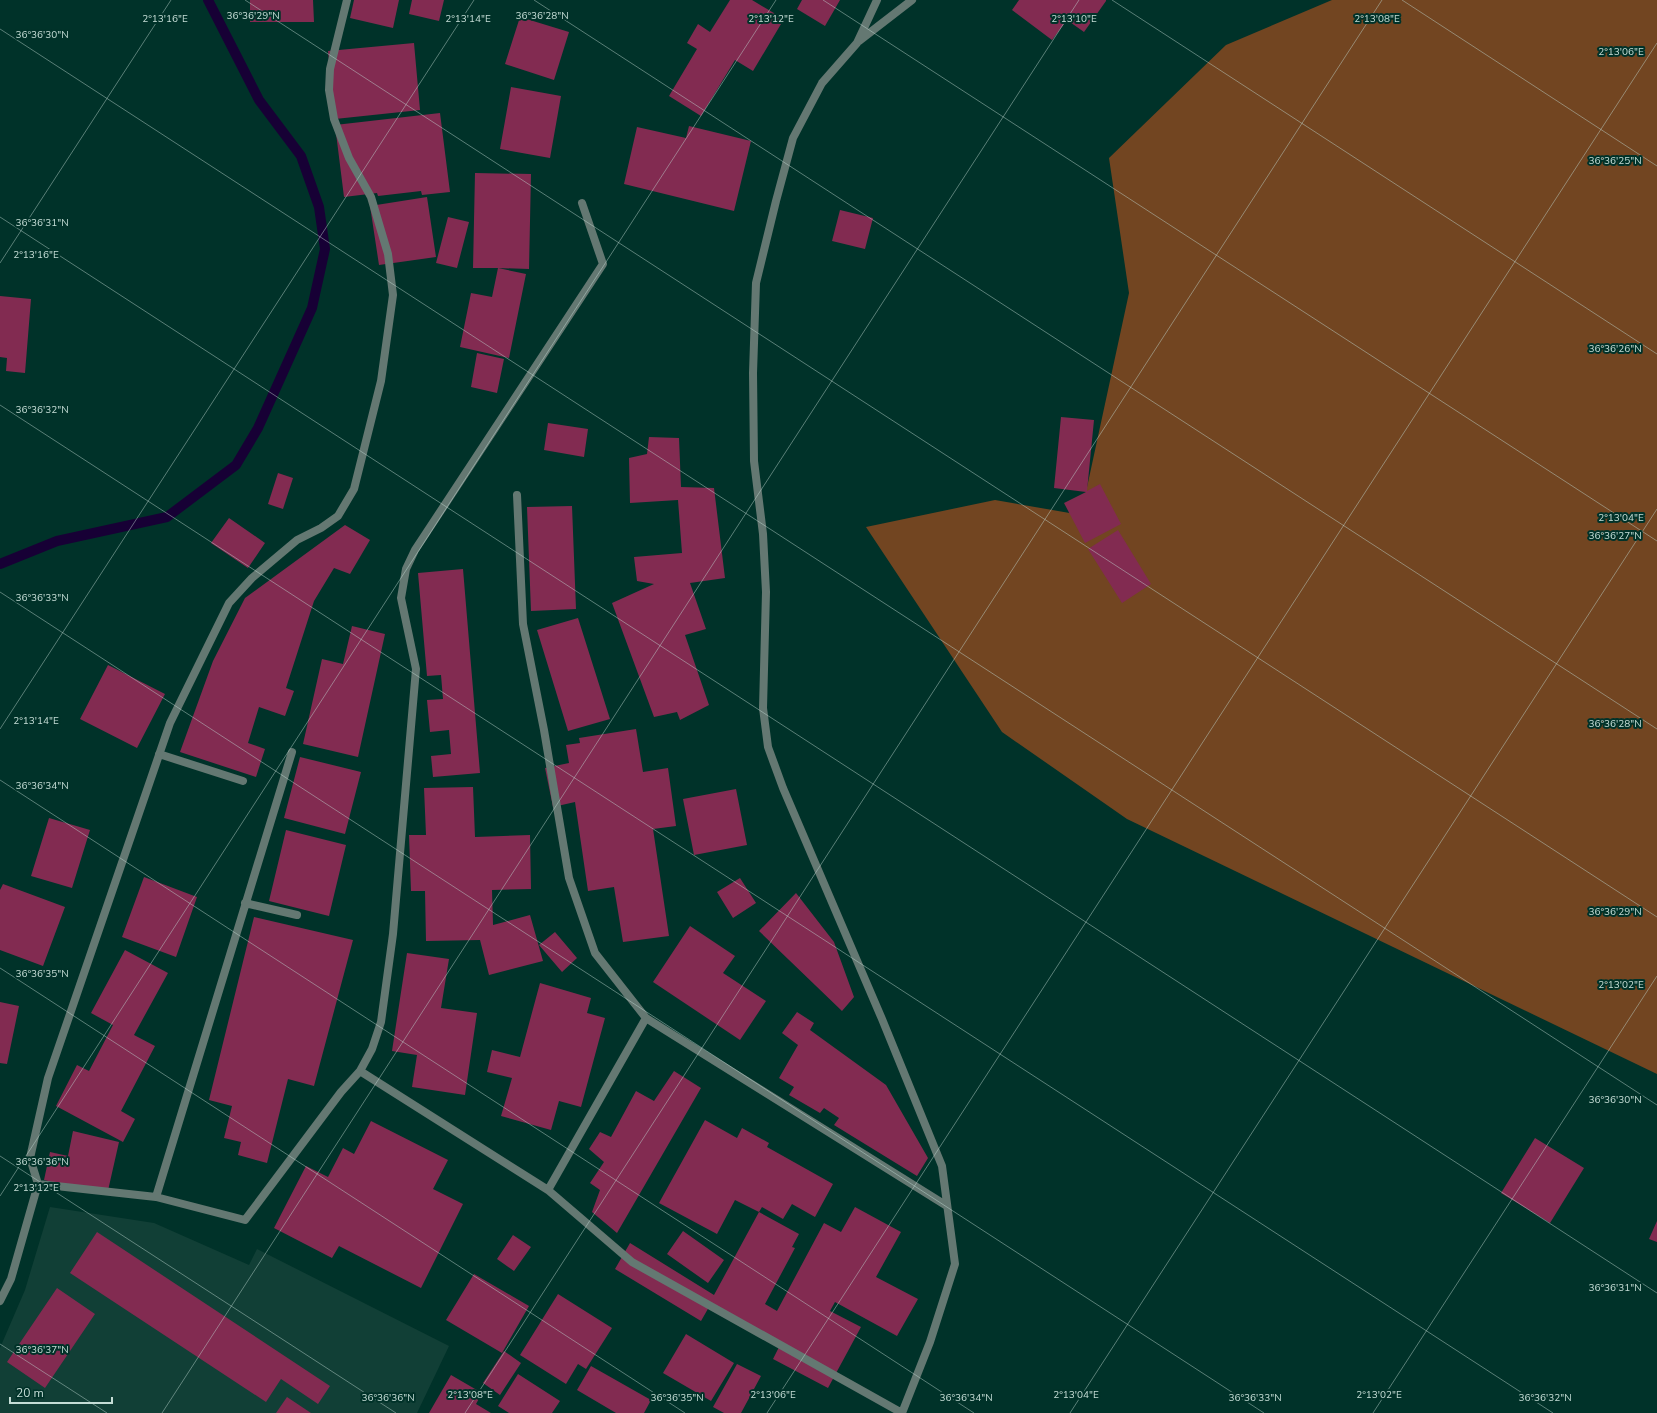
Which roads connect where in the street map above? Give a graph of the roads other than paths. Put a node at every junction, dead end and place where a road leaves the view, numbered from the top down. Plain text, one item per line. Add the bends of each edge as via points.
1 (347, 0) edge
2 (877, 0) edge
3 (912, 0) edge
4 (857, 43) junction
5 (582, 203) dead end
6 (517, 495) dead end
7 (292, 752) dead end
8 (159, 754) junction
9 (243, 781) dead end
10 (245, 903) junction
11 (297, 915) dead end
12 (646, 1018) junction
13 (360, 1071) junction
14 (38, 1184) junction
15 (548, 1190) junction
16 (156, 1198) junction
17 (947, 1206) junction
18 (0, 1301) edge
19 (902, 1413) edge

1 - 8 street via 330,69 329,90 334,120 349,158 370,197 388,254 393,296 381,381 354,489 338,516 297,540 252,578 230,603 170,723
2 - 4 street
3 - 4 street
4 - 17 street via 822,83 793,138 756,282 754,461 763,534 766,592 763,708 768,747 783,788 942,1166
5 - 13 street via 603,264 415,550 406,569 401,598 416,669 393,934 381,1022 372,1049
6 - 12 street via 523,624 569,878 595,953
7 - 10 street
8 - 9 street
8 - 14 street via 48,1078 30,1158
10 - 11 street
10 - 16 street
12 - 15 street
12 - 17 street
13 - 15 street
13 - 16 street via 341,1092 245,1220
14 - 16 street
14 - 18 street via 11,1279
15 - 19 street via 632,1262
17 - 19 street via 955,1264 930,1342

